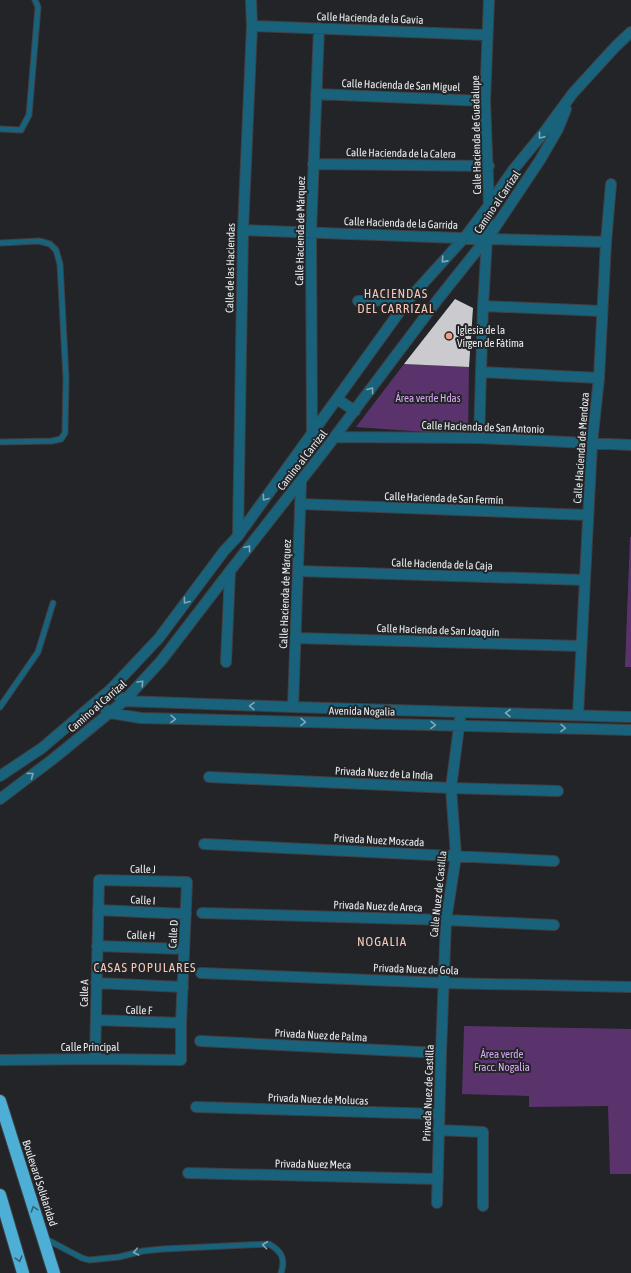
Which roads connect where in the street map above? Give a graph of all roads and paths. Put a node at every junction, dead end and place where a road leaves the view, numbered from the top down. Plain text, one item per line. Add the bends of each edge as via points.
1 (35, 0) edge
2 (251, 0) edge
3 (489, 0) edge
4 (252, 26) junction
5 (319, 28) junction
6 (631, 32) edge
7 (487, 35) junction
8 (573, 93) junction
9 (316, 94) junction
10 (485, 101) junction
11 (0, 129) edge
12 (313, 164) junction
13 (489, 166) junction
14 (611, 184) dead end
15 (489, 205) junction
16 (243, 230) junction
17 (311, 232) junction
18 (465, 237) junction
19 (487, 239) junction
20 (606, 242) junction
21 (0, 243) edge
22 (408, 300) junction
23 (358, 301) dead end
24 (483, 306) junction
25 (602, 311) junction
26 (481, 372) junction
27 (599, 378) junction
28 (337, 399) junction
29 (355, 411) junction
30 (312, 434) junction
31 (335, 437) junction
32 (479, 438) junction
33 (0, 442) edge
34 (592, 443) junction
35 (631, 445) edge
36 (301, 482) junction
37 (300, 504) junction
38 (588, 515) junction
39 (238, 536) junction
40 (230, 571) junction
41 (298, 571) junction
42 (585, 580) junction
43 (53, 603) dead end
44 (295, 638) junction
45 (581, 646) junction
46 (226, 662) dead end
47 (111, 689) junction
48 (124, 701) junction
49 (97, 702) junction
50 (0, 707) edge
51 (293, 707) junction
52 (460, 712) junction
53 (110, 713) junction
54 (578, 714) junction
55 (631, 717) edge
56 (459, 726) junction
57 (631, 730) edge
58 (0, 776) edge
59 (209, 778) dead end
60 (451, 788) junction
61 (558, 791) dead end
62 (0, 799) edge
63 (204, 844) dead end
64 (456, 856) junction
65 (554, 861) dead end
66 (99, 880) joint
67 (187, 882) joint
68 (98, 910) junction
69 (202, 913) dead end
70 (186, 914) junction
71 (446, 920) junction
72 (554, 925) dead end
73 (97, 946) junction
74 (184, 949) junction
75 (201, 973) dead end
76 (444, 982) junction
77 (96, 984) junction
78 (183, 987) junction
79 (631, 987) edge
80 (96, 1020) junction
81 (181, 1023) junction
82 (200, 1041) dead end
83 (441, 1053) junction
84 (95, 1059) junction
85 (0, 1060) edge
86 (180, 1060) joint
87 (0, 1102) edge
88 (196, 1107) dead end
89 (440, 1114) junction
90 (438, 1130) junction
91 (188, 1173) dead end
92 (438, 1179) junction
93 (0, 1194) edge
94 (437, 1203) dead end
95 (483, 1206) dead end
96 (43, 1237) junction
97 (23, 1273) edge
98 (54, 1273) edge
99 (281, 1273) edge

1 - 11 lane via 38,7 29,115 21,130
2 - 4 street, Calle de las Haciendas
3 - 7 street, Calle Hacienda de Guadalupe
4 - 5 street, Calle Hacienda de la Gavia
4 - 16 street, Calle de las Haciendas
5 - 7 street, Calle Hacienda de la Gavia
5 - 9 street, Calle Hacienda de Márquez
6 - 8 street, Camino al Carrizal
7 - 10 street, Calle Hacienda de Guadalupe
8 -> 15 street, Camino al Carrizal
8 - 19 street, Camino al Carrizal via 558,129 540,160
9 - 10 street, Calle Hacienda de San Miguel
9 - 12 street, Calle Hacienda de Márquez
10 - 13 street, Calle Hacienda de Guadalupe
12 - 13 street, Calle Hacienda de la Calera
12 - 17 street, Calle Hacienda de Márquez
13 - 15 street, Calle Hacienda de Guadalupe
14 - 20 street, Calle Hacienda de Mendoza
15 - 18 street, Camino al Carrizal
15 - 19 street, Calle Hacienda de Guadalupe
16 - 17 street, Calle Hacienda de la Garrida
16 - 39 street, Calle de las Haciendas
17 - 18 street, Calle Hacienda de la Garrida
17 - 30 street, Calle Hacienda de Márquez
18 - 19 street, Calle Hacienda de la Garrida
18 -> 22 street, Camino al Carrizal
19 - 20 street, Calle Hacienda de la Garrida
19 - 24 street, Calle Hacienda de Guadalupe
29 -> 19 street, Camino al Carrizal via 439,298
20 - 25 street, Calle Hacienda de Mendoza
21 - 33 lane via 39,241 50,244 56,250 60,264 66,422 65,433 61,439
22 - 23 street
22 - 28 street, Camino al Carrizal
24 - 25 street
24 - 26 street, Calle Hacienda de Guadalupe
25 - 27 street, Calle Hacienda de Mendoza
26 - 27 street
26 - 32 street, Calle Hacienda de Guadalupe
27 - 34 street, Calle Hacienda de Mendoza
28 - 29 street
28 - 30 street, Camino al Carrizal
29 - 31 street, Camino al Carrizal
30 -> 39 street, Camino al Carrizal
31 - 32 street, Calle Hacienda de San Antonio
31 - 36 street, Camino al Carrizal
32 - 34 street, Calle Hacienda de San Antonio
34 - 35 street, Calle Hacienda de San Antonio
34 - 38 street, Calle Hacienda de Mendoza
36 - 37 street, Calle Hacienda de Márquez
40 -> 36 street, Camino al Carrizal
37 - 38 street, Calle Hacienda de San Fermín
37 - 41 street, Calle Hacienda de Márquez
38 - 42 street, Calle Hacienda de Mendoza
39 -> 47 street, Camino al Carrizal via 159,638
40 - 46 street
48 -> 40 street, Camino al Carrizal via 161,661
41 - 42 street, Calle Hacienda de la Caja
41 - 44 street, Calle Hacienda de Márquez
42 - 45 street, Calle Hacienda de Mendoza
43 - 50 lane via 38,652
44 - 45 street, Calle Hacienda de San Joaquín
44 - 51 street, Calle Hacienda de Márquez
45 - 54 street, Calle Hacienda de Mendoza
47 - 48 street
47 - 49 street, Camino al Carrizal
51 -> 48 street, Avenida Nogalia
48 - 53 street, Camino al Carrizal
49 - 53 street
49 - 58 street, Camino al Carrizal via 42,748
51 - 52 street, Avenida Nogalia
54 -> 52 street, Avenida Nogalia
52 - 56 street, Calle Nuez de Castilla
53 -> 56 street, Avenida Nogalia via 141,718
62 -> 53 street, Camino al Carrizal
54 - 55 street, Avenida Nogalia
56 -> 57 street, Avenida Nogalia
56 - 60 street, Calle Nuez de Castilla
59 - 60 street, Privada Nuez de La India
60 - 61 street, Privada Nuez de La India
60 - 64 street, Calle Nuez de Castilla
63 - 64 street, Privada Nuez Moscada
64 - 65 street, Privada Nuez Moscada
64 - 71 street, Calle Nuez de Castilla
66 - 67 street, Calle J
66 - 68 street, Calle A
67 - 70 street, Calle D
68 - 70 street, Calle I
68 - 73 street, Calle A
69 - 71 street, Privada Nuez de Areca
70 - 74 street, Calle D
71 - 72 street, Privada Nuez de Areca
71 - 76 street, Calle Nuez de Castilla
73 - 74 street, Calle H
73 - 77 street, Calle A
74 - 78 street, Calle D
75 - 76 street, Privada Nuez de Gola
76 - 79 street, Privada Nuez de Gola
76 - 83 street, Privada Nuez de Castilla
77 - 78 street
77 - 80 street, Calle A
78 - 81 street, Calle D
80 - 81 street, Calle F
80 - 84 street, Calle A
81 - 86 street, Calle D
82 - 83 street, Privada Nuez de Palma
83 - 89 street, Privada Nuez de Castilla
84 - 85 street, Calle Principal
84 - 86 street, Calle Principal
96 -> 87 highway, Boulevard Solidaridad
88 - 89 street, Privada Nuez de Molucas
89 - 90 street, Privada Nuez de Castilla
90 - 92 street, Privada Nuez de Castilla
90 - 95 street via 483,1132
91 - 92 street, Privada Nuez Meca
92 - 94 street, Privada Nuez de Castilla
93 -> 97 highway
96 - 98 highway, Boulevard Solidaridad
99 -> 96 lane via 282,1258 278,1249 269,1244 143,1251 88,1260

